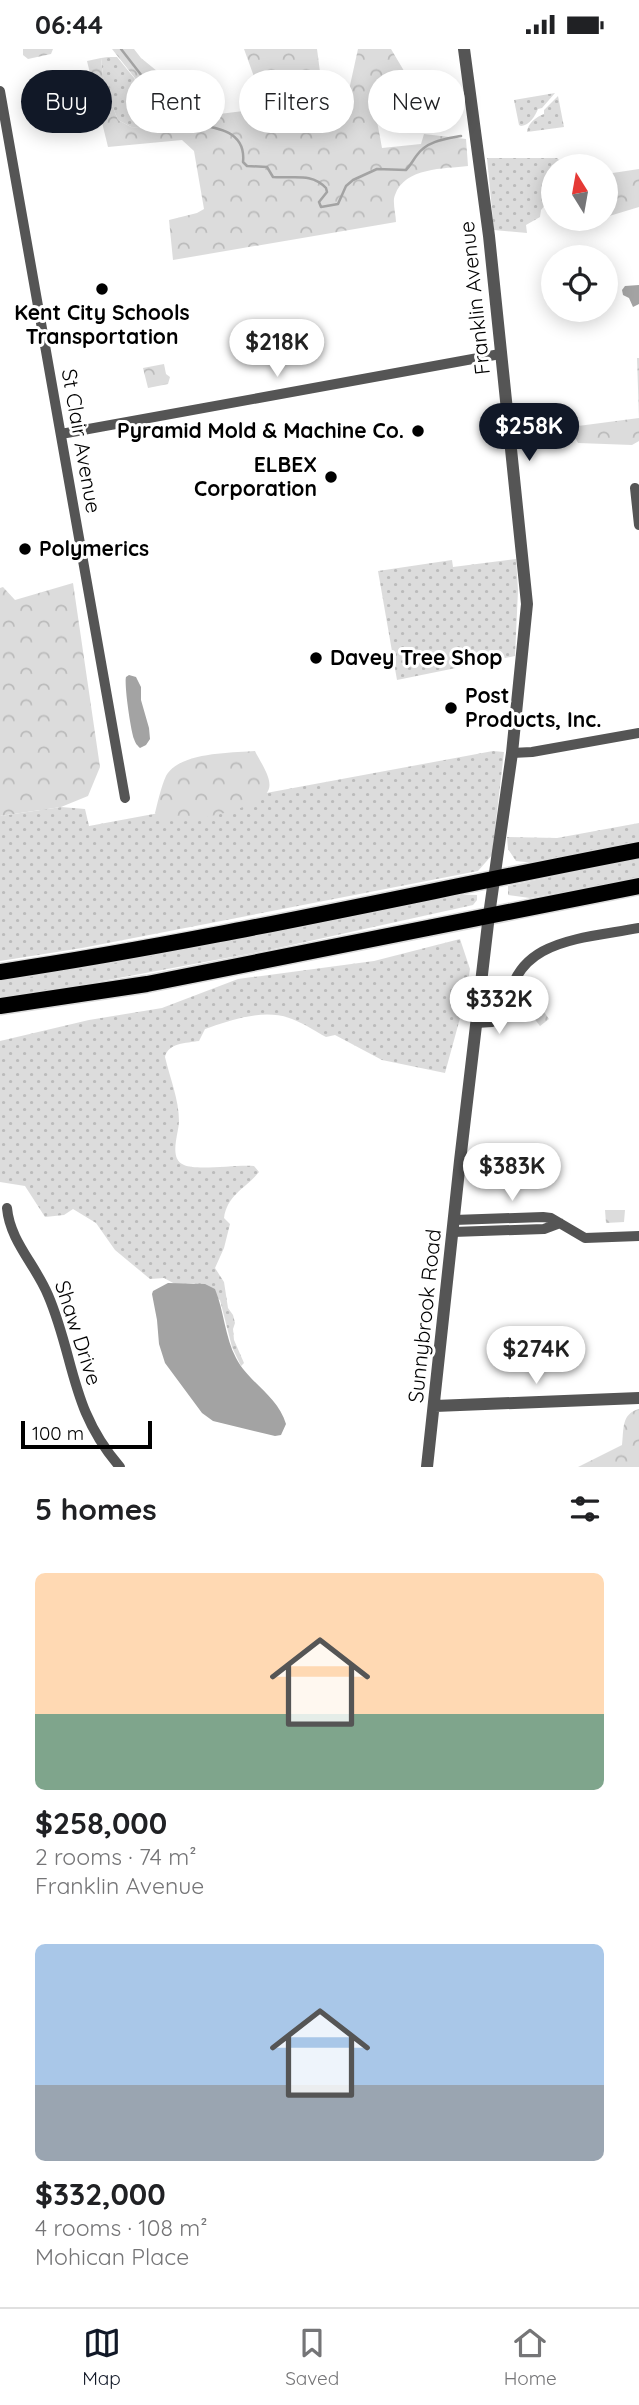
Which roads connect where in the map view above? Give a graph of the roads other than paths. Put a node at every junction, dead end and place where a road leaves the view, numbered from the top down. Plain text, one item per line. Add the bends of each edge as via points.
1 (464, 49) edge
2 (0, 91) edge
3 (500, 354) junction
4 (61, 434) junction
5 (635, 488) dead end
6 (639, 525) edge
7 (639, 733) edge
8 (512, 753) junction
9 (125, 797) dead end
10 (639, 850) edge
11 (495, 878) junction
12 (639, 885) edge
13 (489, 915) junction
14 (639, 928) edge
15 (0, 972) edge
16 (0, 1006) edge
17 (476, 1023) junction
18 (7, 1208) dead end
19 (453, 1226) junction
20 (639, 1236) edge
21 (639, 1398) edge
22 (435, 1406) junction
23 (120, 1467) edge
24 (427, 1467) edge

1 - 3 street, Franklin Avenue
2 - 4 street, St Clair Avenue
3 - 4 street
3 - 8 street, Franklin Avenue via 527,604
4 - 9 street, St Clair Avenue
5 - 6 street
7 - 8 street
8 - 11 street, Franklin Avenue
10 - 11 main road
11 - 13 street, Sunnybrook Road
11 - 15 main road via 249,929
12 - 13 main road
13 - 16 main road via 147,984
13 - 17 street, Sunnybrook Road
14 - 17 street via 559,943 537,953 510,990 508,1012 497,1020
17 - 19 street, Sunnybrook Road
18 - 23 street, Shaw Drive via 12,1233 50,1302 86,1417
19 - 20 street via 544,1229 560,1223 585,1238
19 - 22 street, Sunnybrook Road
21 - 22 street
22 - 24 street, Sunnybrook Road

